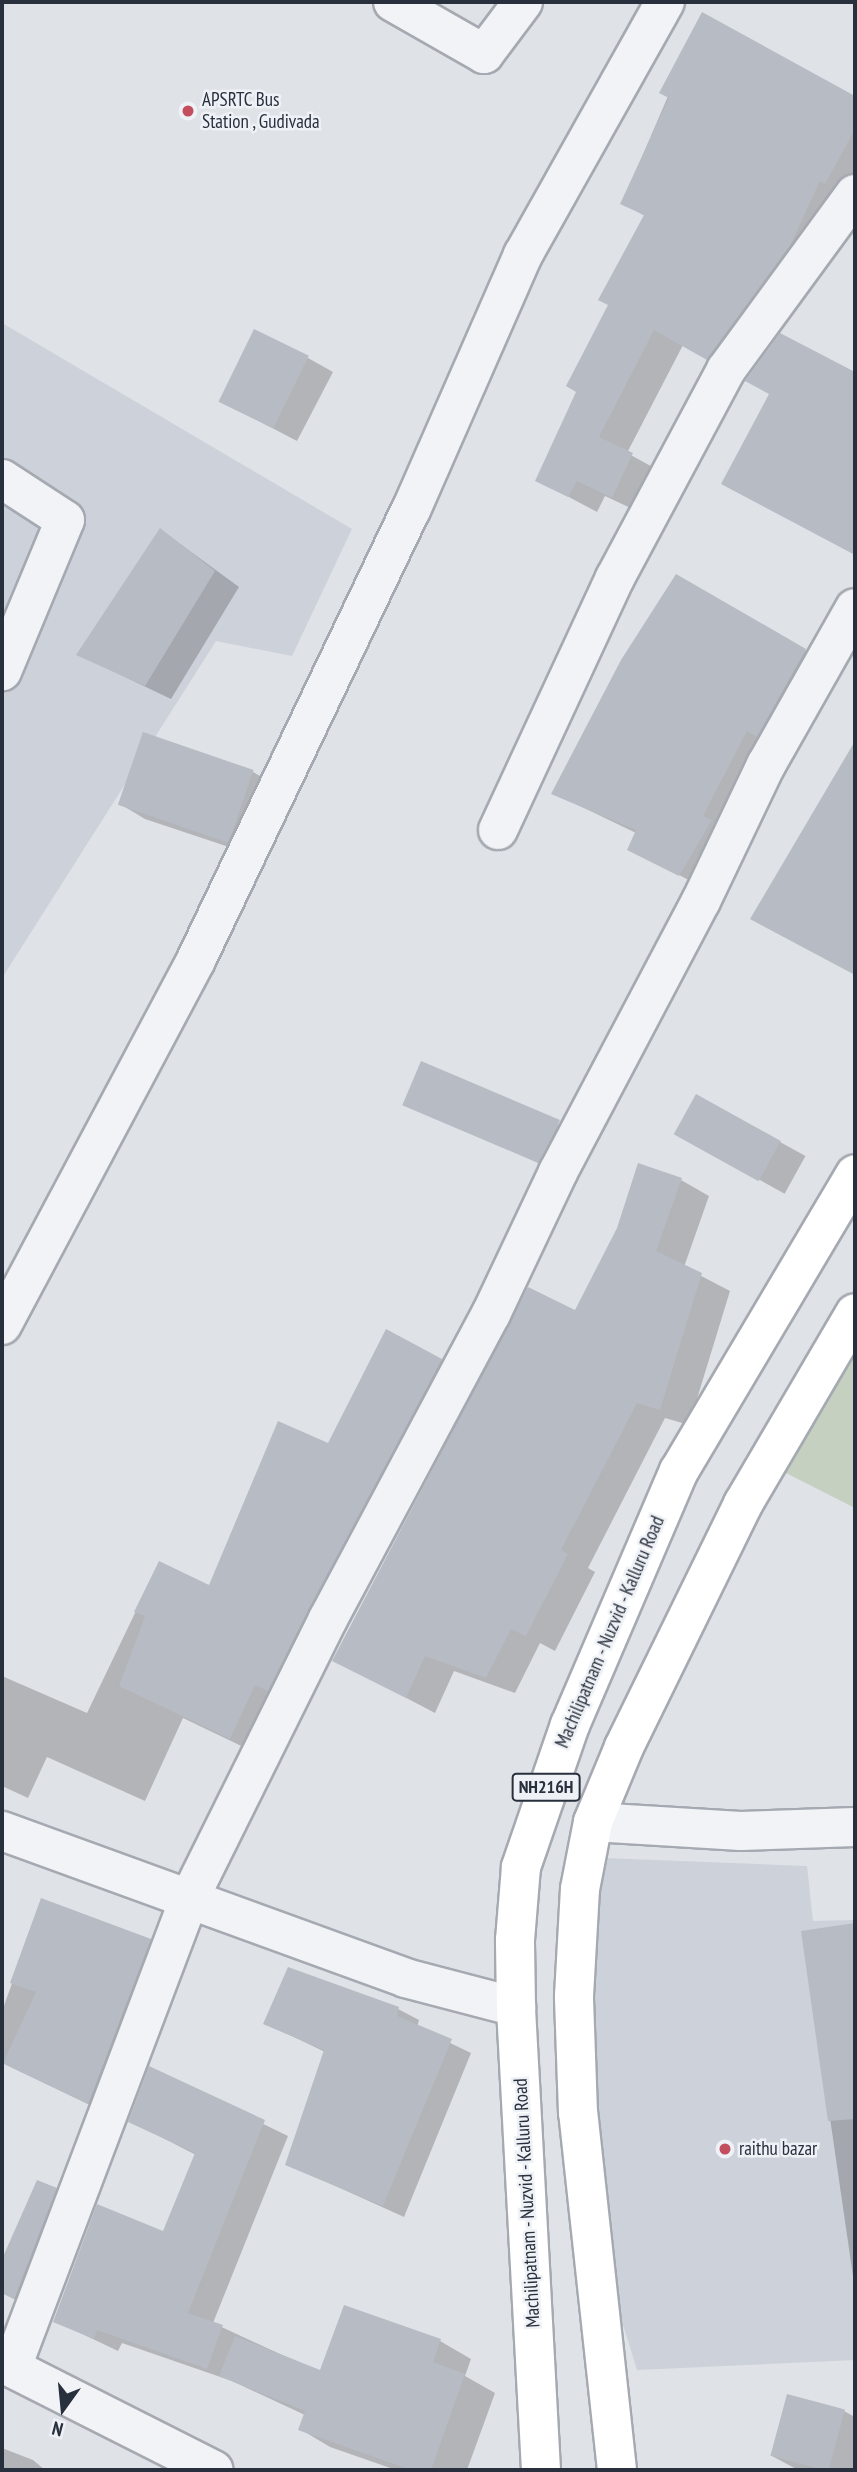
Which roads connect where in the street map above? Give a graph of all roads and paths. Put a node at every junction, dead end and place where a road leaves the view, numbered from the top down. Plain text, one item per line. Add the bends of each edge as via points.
1 (393, 2) edge
2 (523, 2) edge
3 (665, 2) edge
4 (855, 194) edge
5 (2, 479) edge
6 (855, 608) edge
7 (2, 671) edge
8 (498, 830) dead end
9 (855, 1174) edge
10 (855, 1313) edge
11 (2, 1325) edge
12 (593, 1822) junction
13 (855, 1827) edge
14 (2, 1831) edge
15 (190, 1897) junction
16 (516, 2007) junction
17 (7, 2365) edge
18 (173, 2461) edge
19 (214, 2470) edge
20 (541, 2470) edge
21 (617, 2470) edge

1 - 2 street via 484,54
3 - 11 street via 523,255 411,510 202,947
4 - 8 street via 726,370 615,578
5 - 7 street via 65,520
6 - 15 street via 766,765 701,901 558,1172 491,1314 328,1619
9 - 16 highway, Machilipatnam - Nuzvid - Kalluru Road / NH216H via 679,1471 569,1724 521,1867
10 - 12 highway, NH216H via 743,1504 624,1747
12 - 13 street via 741,1831
12 - 21 highway, NH216H via 580,1889 574,1996 578,2113
14 - 15 street
15 - 16 street via 405,1978
15 - 17 street
16 - 20 highway, Machilipatnam - Nuzvid - Kalluru Road / NH216H
17 - 18 street
18 - 19 street

